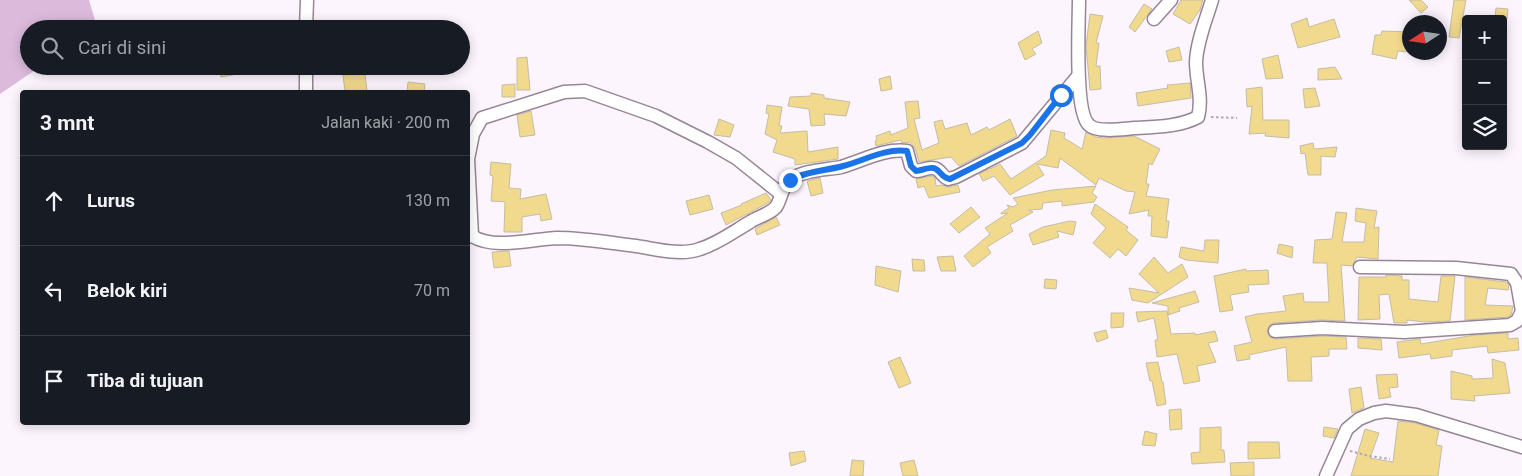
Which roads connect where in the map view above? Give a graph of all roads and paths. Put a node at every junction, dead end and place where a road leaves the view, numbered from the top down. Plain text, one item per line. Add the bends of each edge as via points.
1 (306, 0) edge
2 (1079, 0) edge
3 (1171, 0) edge
4 (1212, 0) edge
5 (1154, 19) dead end
6 (306, 20) edge
7 (306, 75) edge
8 (1078, 76) junction
9 (306, 90) edge
10 (1198, 117) junction
11 (1237, 118) dead end
12 (470, 148) edge
13 (781, 194) junction
14 (470, 236) edge
15 (1360, 266) dead end
16 (1522, 311) edge
17 (1275, 331) dead end
18 (1522, 447) edge
19 (1338, 448) junction
20 (1390, 459) dead end
21 (1326, 476) edge

1 - 6 street
2 - 8 street
3 - 5 street
4 - 10 street via 1196,62 1201,108
7 - 9 street
8 - 10 street via 1084,119 1092,128 1161,126
8 - 13 street via 1022,143 956,177 948,179 933,168 916,171 911,166 907,151 902,150 798,175 785,185
10 - 11 path
12 - 13 street via 482,118 564,92 585,91 656,116 736,158
13 - 14 street via 776,207 714,244 692,251 666,251 558,238 486,242
15 - 16 street via 1456,268 1511,274 1518,283
16 - 17 street via 1517,321 1510,325 1404,332 1322,328
18 - 19 street via 1416,415 1386,411 1365,415 1351,424
19 - 20 path
19 - 21 street

